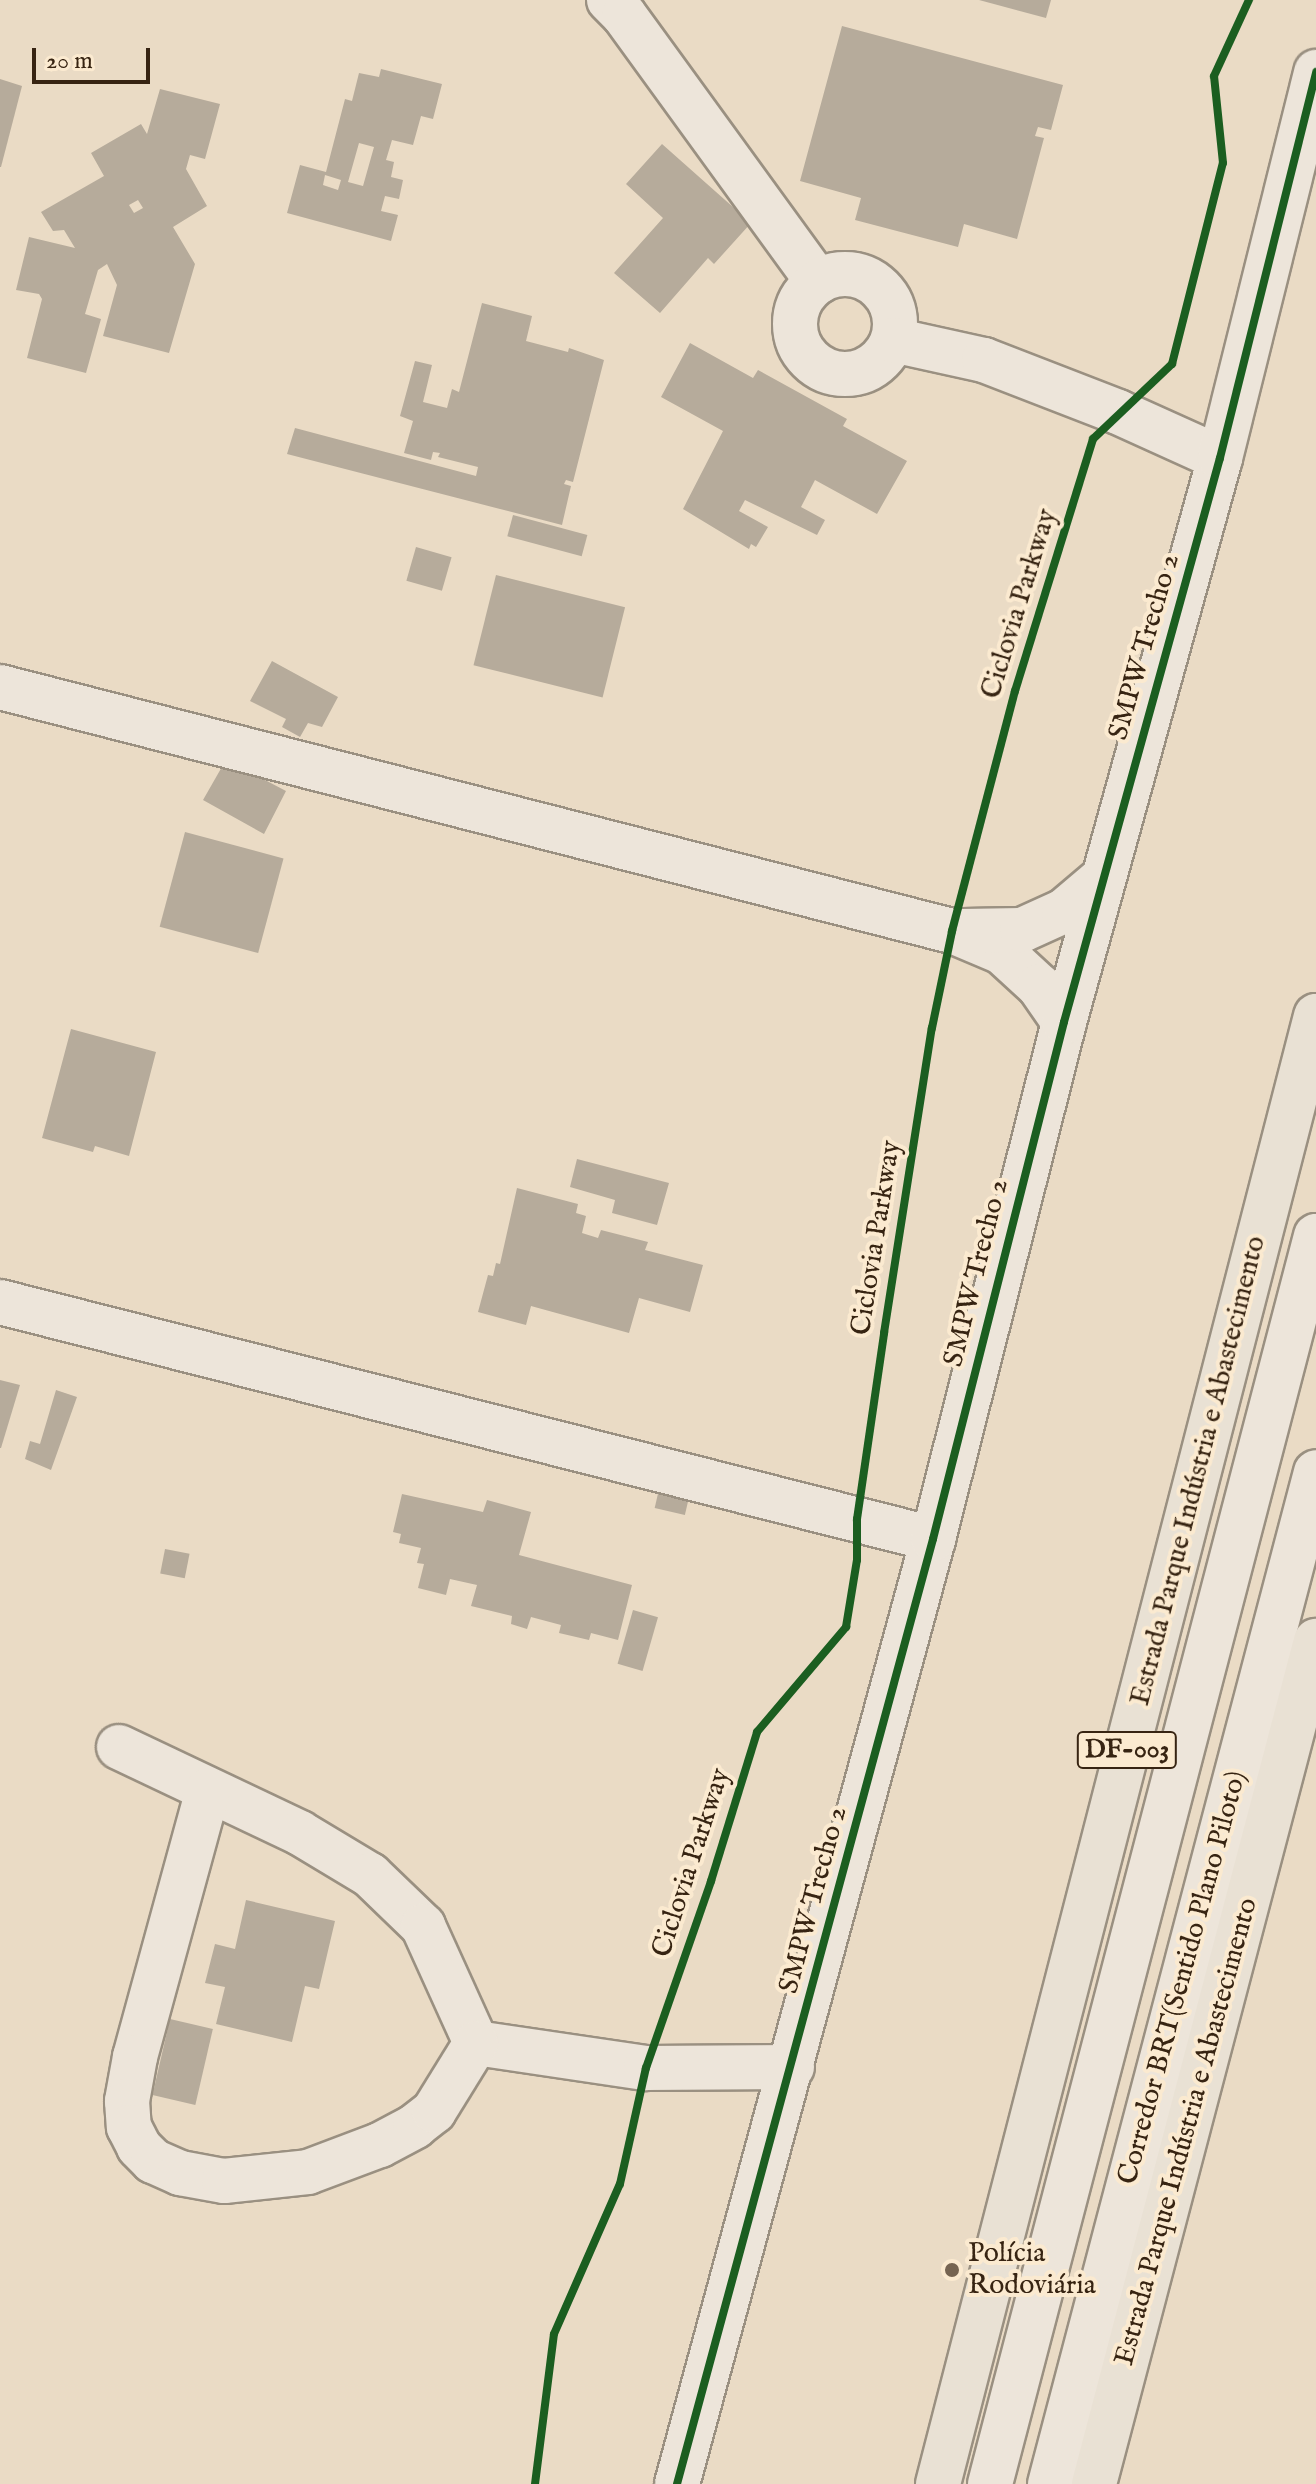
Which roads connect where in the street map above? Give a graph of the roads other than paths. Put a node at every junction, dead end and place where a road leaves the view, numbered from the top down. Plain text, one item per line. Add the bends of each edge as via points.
1 (609, 0) edge
2 (1316, 72) edge
3 (818, 282) junction
4 (893, 340) junction
5 (1220, 458) junction
6 (0, 687) edge
7 (1103, 878) junction
8 (952, 931) junction
9 (1316, 1016) edge
10 (1064, 1022) junction
11 (1316, 1236) edge
12 (0, 1302) edge
13 (1316, 1472) edge
14 (933, 1539) junction
15 (1316, 1641) edge
16 (119, 1747) dead end
17 (208, 1790) junction
18 (476, 2043) junction
19 (792, 2067) junction
20 (677, 2484) edge
21 (938, 2484) edge
22 (990, 2484) edge
23 (1050, 2484) edge
24 (1094, 2484) edge

1 - 3 street
2 - 5 street, SMPW Trecho 2
3 - 4 street via 834,275 868,279 891,305 896,322
3 - 4 street via 805,294 794,327 798,344 814,364 838,374 856,373 872,367
4 - 5 street via 984,360
5 - 7 street, SMPW Trecho 2
6 - 8 street
7 - 8 street via 1064,911 1022,930
7 - 10 street, SMPW Trecho 2
8 - 10 street via 1002,952 1039,986
9 - 21 highway, Estrada Parque Indústria e Abastecimento / DF-003
10 - 14 street, SMPW Trecho 2
11 - 22 street
12 - 14 street
13 - 23 street, Corredor BRT(Sentido Plano Piloto)
14 - 19 street, SMPW Trecho 2
15 - 24 highway, Estrada Parque Indústria e Abastecimento
16 - 17 street
17 - 18 street via 300,1833 370,1875 423,1926
17 - 18 street via 127,2101 129,2127 153,2161 180,2173 224,2181 308,2172 415,2126 434,2111
18 - 19 street via 646,2068
19 - 20 street, SMPW Trecho 2

